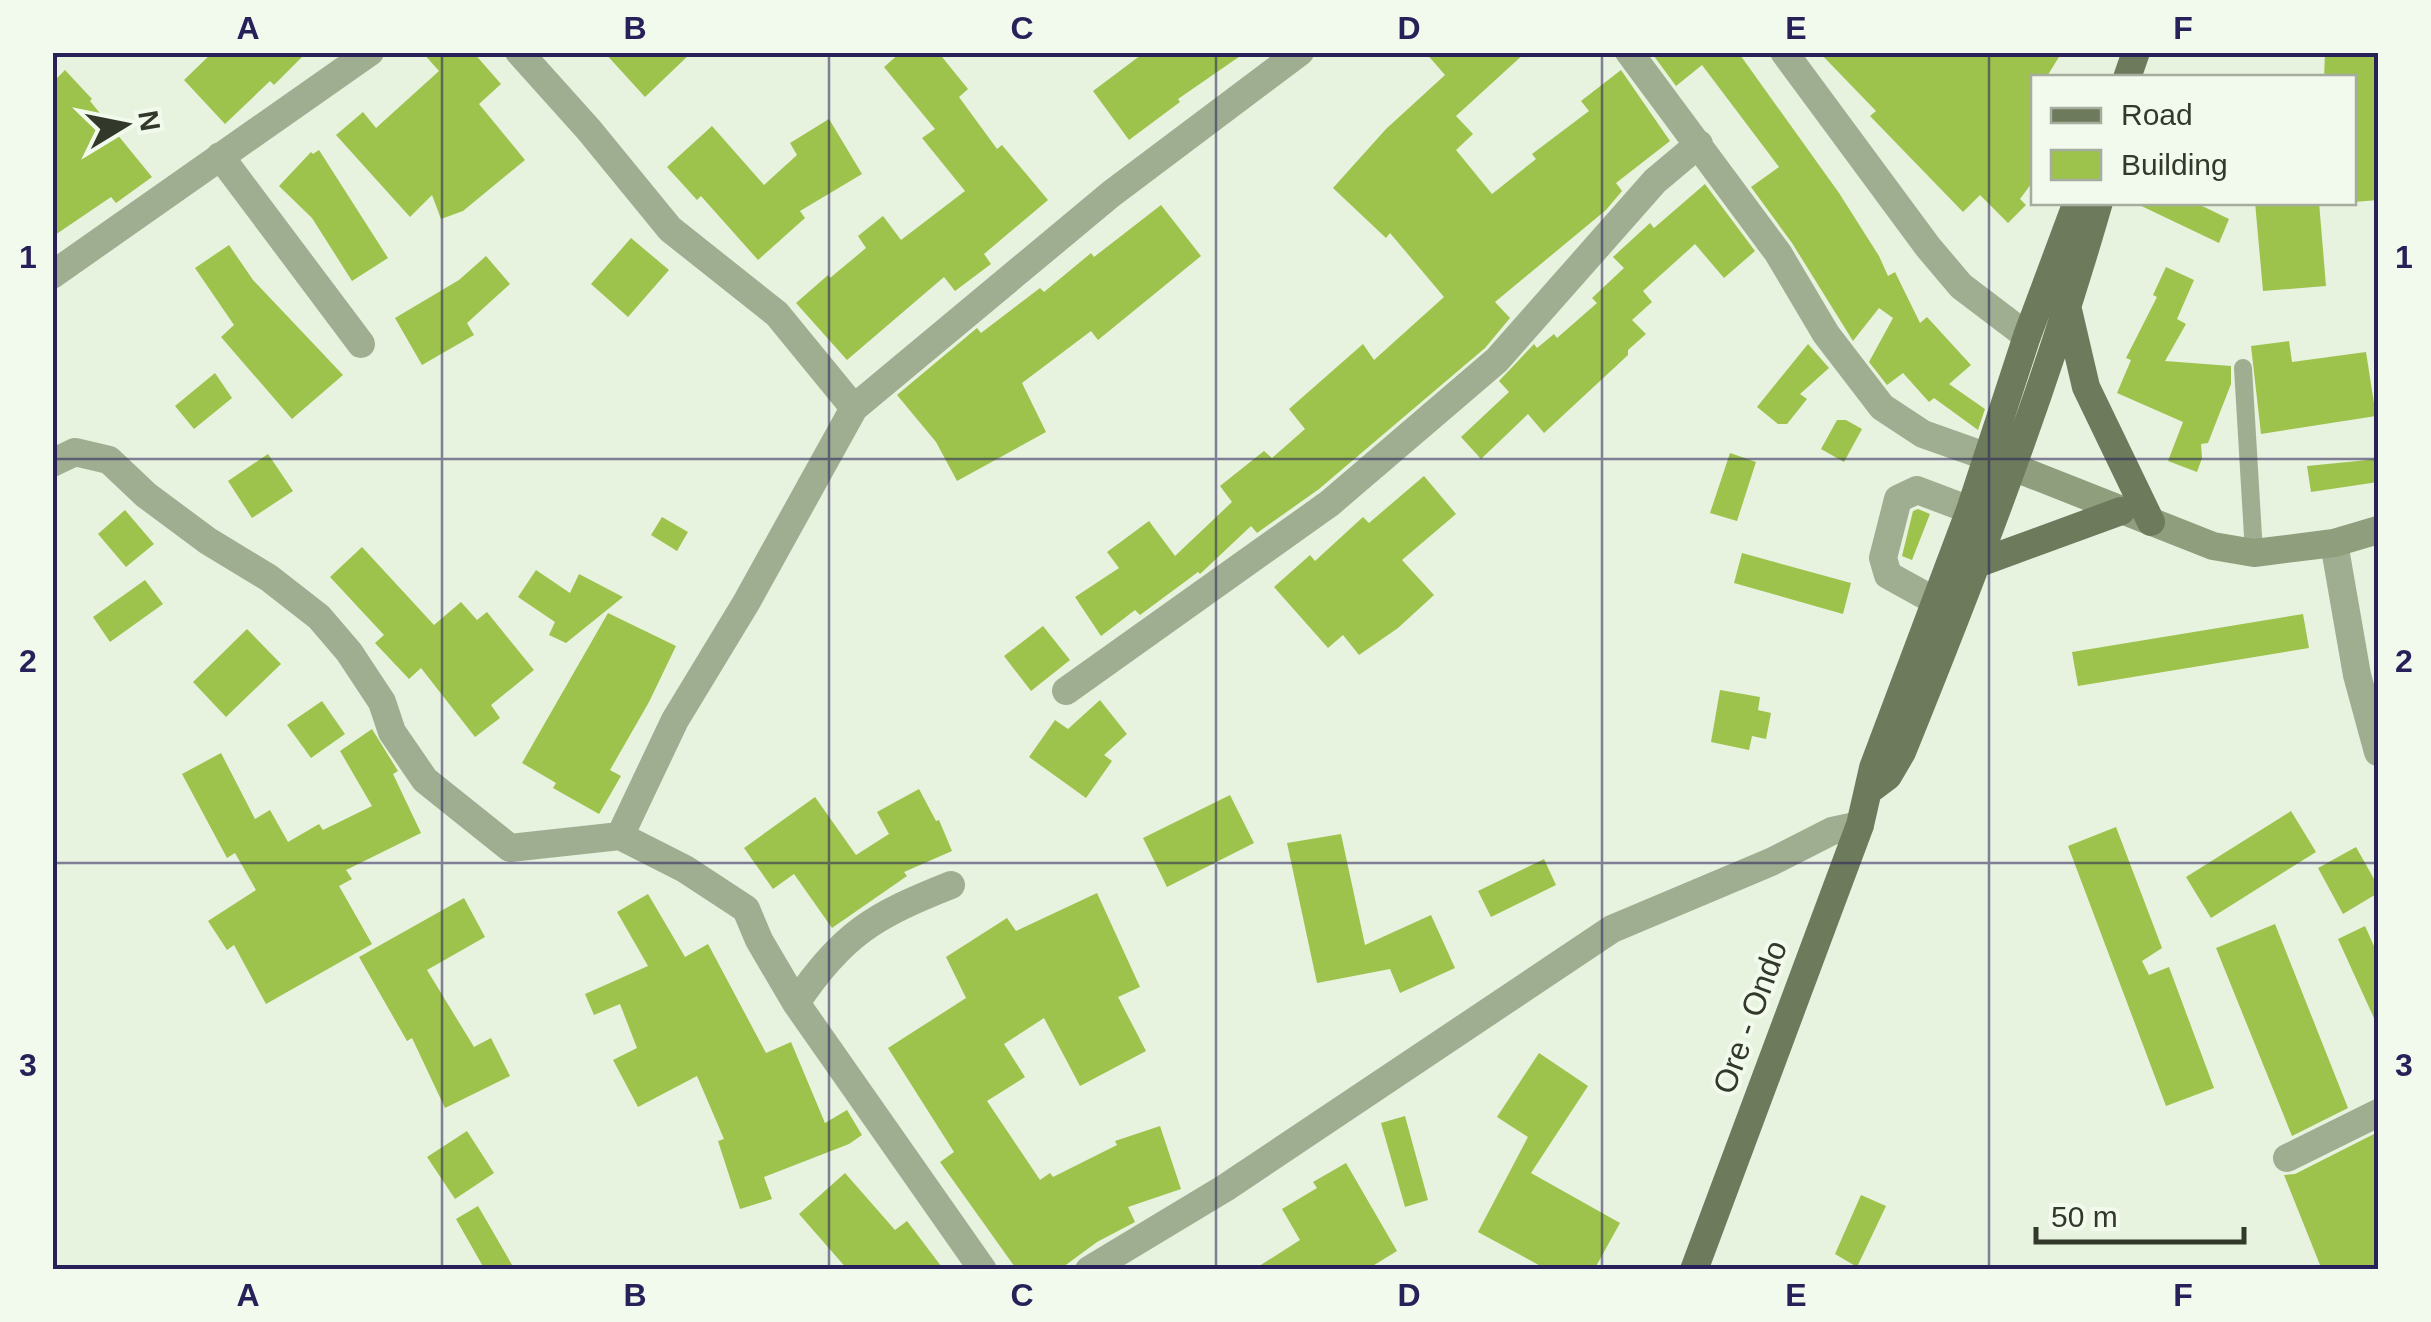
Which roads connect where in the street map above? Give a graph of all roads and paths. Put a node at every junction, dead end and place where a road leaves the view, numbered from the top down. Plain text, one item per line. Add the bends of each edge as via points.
1 (370, 52) edge
2 (519, 52) edge
3 (1300, 52) edge
4 (1629, 52) edge
5 (1785, 53) edge
6 (1699, 144) junction
7 (220, 156) junction
8 (2076, 205) edge
9 (2098, 205) edge
10 (52, 275) edge
11 (2068, 310) junction
12 (2027, 336) junction
13 (362, 344) dead end
14 (2242, 368) dead end
15 (854, 408) junction
16 (2000, 462) junction
17 (52, 463) edge
18 (1970, 510) junction
19 (2120, 510) junction
20 (2151, 522) junction
21 (2378, 530) edge
22 (2334, 543) junction
23 (2254, 553) junction
24 (1979, 563) junction
25 (1936, 601) junction
26 (1066, 691) dead end
27 (2378, 752) edge
28 (1871, 789) junction
29 (1860, 825) junction
30 (620, 836) junction
31 (951, 885) dead end
32 (796, 1003) junction
33 (2378, 1113) edge
34 (2287, 1158) dead end
35 (1091, 1269) edge
36 (983, 1270) edge
37 (1694, 1270) edge

1 - 7 street
2 - 15 street via 670,229 777,314
3 - 15 street via 1112,194
4 - 6 street
5 - 12 street via 1961,286
6 - 16 street via 1882,408 1922,434
6 - 26 street via 1656,181 1482,374 1330,503
7 - 10 street
7 - 13 street
8 - 12 main road
9 - 11 main road
11 - 16 main road
11 - 20 main road via 2086,387
12 - 16 main road
14 - 23 lane
15 - 30 street via 675,720
16 - 18 main road, Ore - Ondo
16 - 19 main road
16 - 24 main road
17 - 30 street via 75,452 108,460 192,530 319,616 382,702 392,732 425,780 510,848
18 - 25 main road, Ore - Ondo
18 - 25 street via 1917,490 1898,499 1883,558 1888,575
19 - 20 main road
19 - 24 main road
20 - 23 main road via 2213,546
21 - 22 main road
22 - 23 main road
22 - 27 street
24 - 28 main road via 1902,752
25 - 28 main road, Ore - Ondo
28 - 29 main road, Ore - Ondo
29 - 35 street via 1832,831 1612,929 1225,1188
29 - 37 main road, Ore - Ondo
30 - 32 street via 746,909
31 - 32 street via 894,907 852,933
32 - 36 street
33 - 34 street

